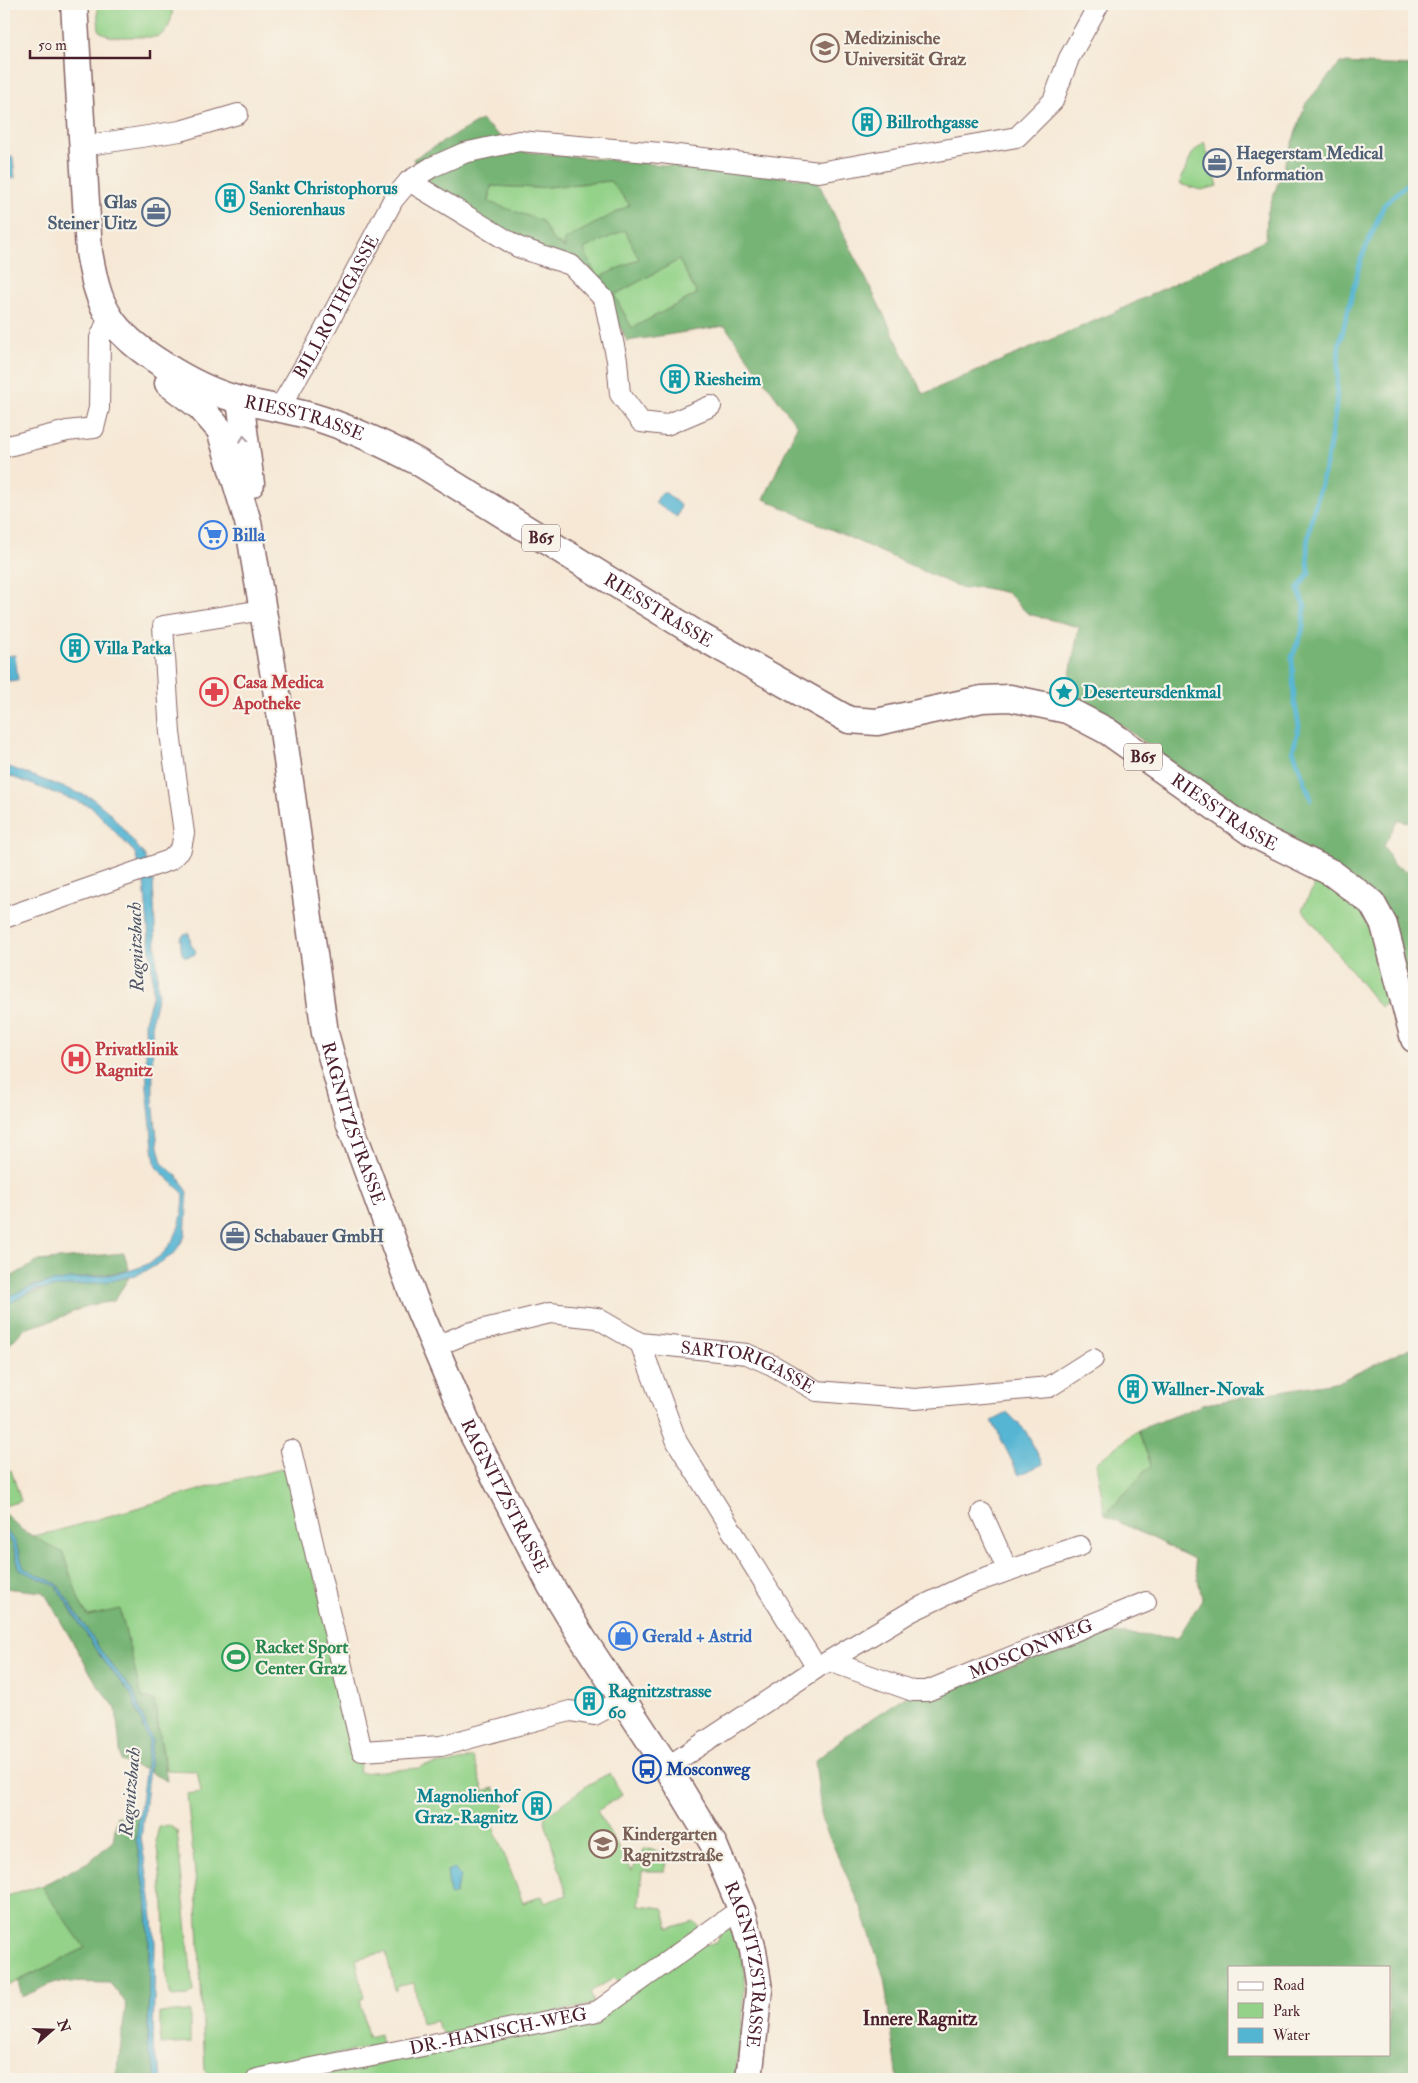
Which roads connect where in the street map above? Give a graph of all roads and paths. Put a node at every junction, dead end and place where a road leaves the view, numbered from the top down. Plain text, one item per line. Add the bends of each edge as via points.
1 (74, 4) edge
2 (1099, 4) edge
3 (238, 114) dead end
4 (83, 146) junction
5 (409, 181) junction
6 (109, 317) junction
7 (140, 349) junction
8 (235, 399) junction
9 (710, 406) dead end
10 (280, 407) junction
11 (220, 430) junction
12 (4, 447) edge
13 (248, 522) junction
14 (262, 610) junction
15 (4, 918) edge
16 (1414, 1040) edge
17 (640, 1343) junction
18 (434, 1347) junction
19 (1093, 1359) dead end
20 (291, 1450) dead end
21 (982, 1513) dead end
22 (1080, 1546) dead end
23 (1008, 1571) junction
24 (1146, 1602) dead end
25 (823, 1665) junction
26 (621, 1701) junction
27 (667, 1768) junction
28 (742, 1912) junction
29 (257, 2079) edge
30 (749, 2079) edge

1 - 4 main road, RIESSTRASSE / B65
2 - 5 street, BILLROTHGASSE via 1070,58 1054,101 1017,137 819,172 661,153 519,141 464,153
3 - 4 street via 180,131
4 - 6 main road, RIESSTRASSE / B65 via 89,252 96,289
5 - 9 street via 518,247 570,265 604,299 617,360 620,394 641,422 666,425
5 - 10 street, BILLROTHGASSE via 393,200
6 - 7 main road, RIESSTRASSE / B65
6 - 12 street via 100,338 99,408 94,428 67,431
7 - 8 main road, RIESSTRASSE / B65 via 195,383
7 - 11 main road, RAGNITZSTRASSE via 149,369 200,407
8 - 10 main road, RIESSTRASSE / B65
8 - 11 main road via 221,414
13 -> 8 main road, RAGNITZSTRASSE via 251,486
10 - 16 main road, RIESSTRASSE / B65 via 375,438 700,636 849,720 877,722 982,699 1010,698 1067,710 1107,731 1253,834 1332,873 1372,903 1384,925
11 - 13 main road, RAGNITZSTRASSE
13 - 14 main road, RAGNITZSTRASSE
14 - 15 street via 162,626 170,733 184,833 181,850 170,860
14 - 18 main road, RAGNITZSTRASSE via 282,724 325,1032 349,1121
17 - 18 street, SARTORIGASSE via 597,1318 550,1313 468,1333
17 - 19 street, SARTORIGASSE via 747,1354 817,1391 915,1398 1049,1387
17 - 25 street via 678,1442
18 - 26 main road, RAGNITZSTRASSE via 470,1429 547,1578
20 - 26 street via 362,1752 441,1746 570,1711 594,1715
21 - 23 street
22 - 23 street
23 - 25 street via 912,1611
24 - 25 street, MOSCONWEG via 927,1691 913,1691
25 - 27 street
26 - 27 main road, RAGNITZSTRASSE
27 - 28 main road, RAGNITZSTRASSE via 714,1845
28 - 29 street, DR.-HANISCH-WEG via 731,1916 598,2011
28 - 30 main road, RAGNITZSTRASSE via 754,1950 760,1990

